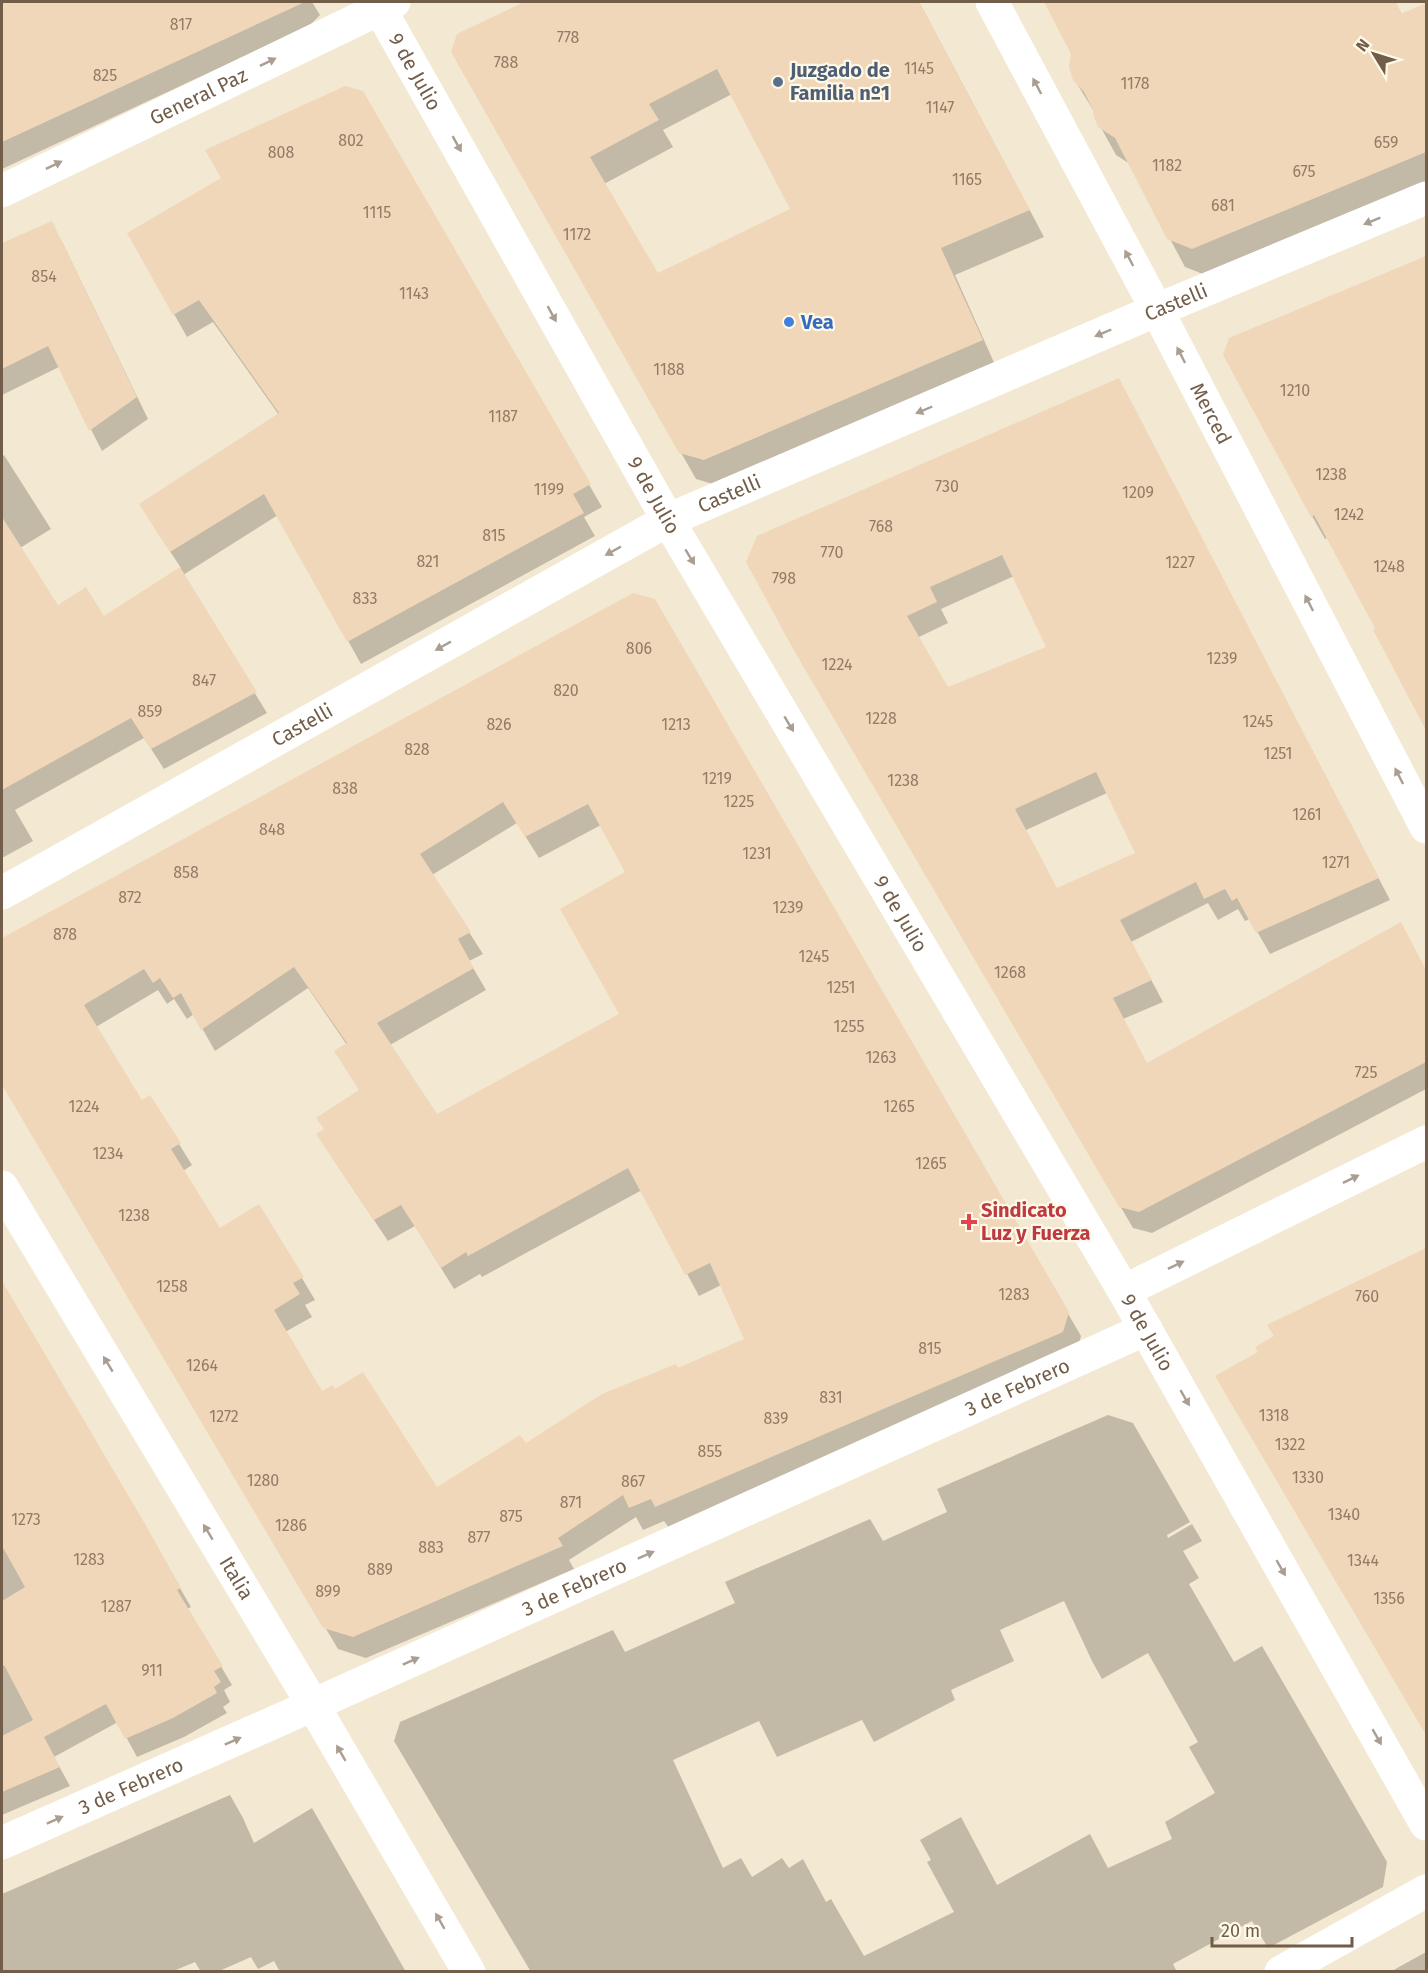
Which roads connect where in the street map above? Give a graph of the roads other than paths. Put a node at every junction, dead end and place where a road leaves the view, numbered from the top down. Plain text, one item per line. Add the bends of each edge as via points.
1 (992, 2) edge
2 (384, 4) edge
3 (2, 191) edge
4 (1426, 198) edge
5 (1157, 310) junction
6 (668, 520) junction
7 (1426, 827) edge
8 (2, 893) edge
9 (1426, 1142) edge
10 (2, 1186) edge
11 (1124, 1291) junction
12 (1146, 1329) junction
13 (313, 1706) junction
14 (1426, 1824) edge
15 (2, 1843) edge
16 (1426, 1891) edge
17 (469, 1971) edge
18 (1281, 1971) edge

5 -> 1 street, Merced
3 -> 2 street, General Paz
2 -> 6 street, 9 de Julio
4 -> 5 street, Castelli
5 -> 6 street, Castelli
7 -> 5 street, Merced
6 -> 8 street, Castelli
6 -> 11 street, 9 de Julio
11 -> 9 street
13 -> 10 street, Italia
11 - 12 street, 9 de Julio
13 -> 12 street, 3 de Febrero
12 -> 14 street, 9 de Julio
15 -> 13 street, 3 de Febrero
17 -> 13 street, Italia
16 - 18 street

